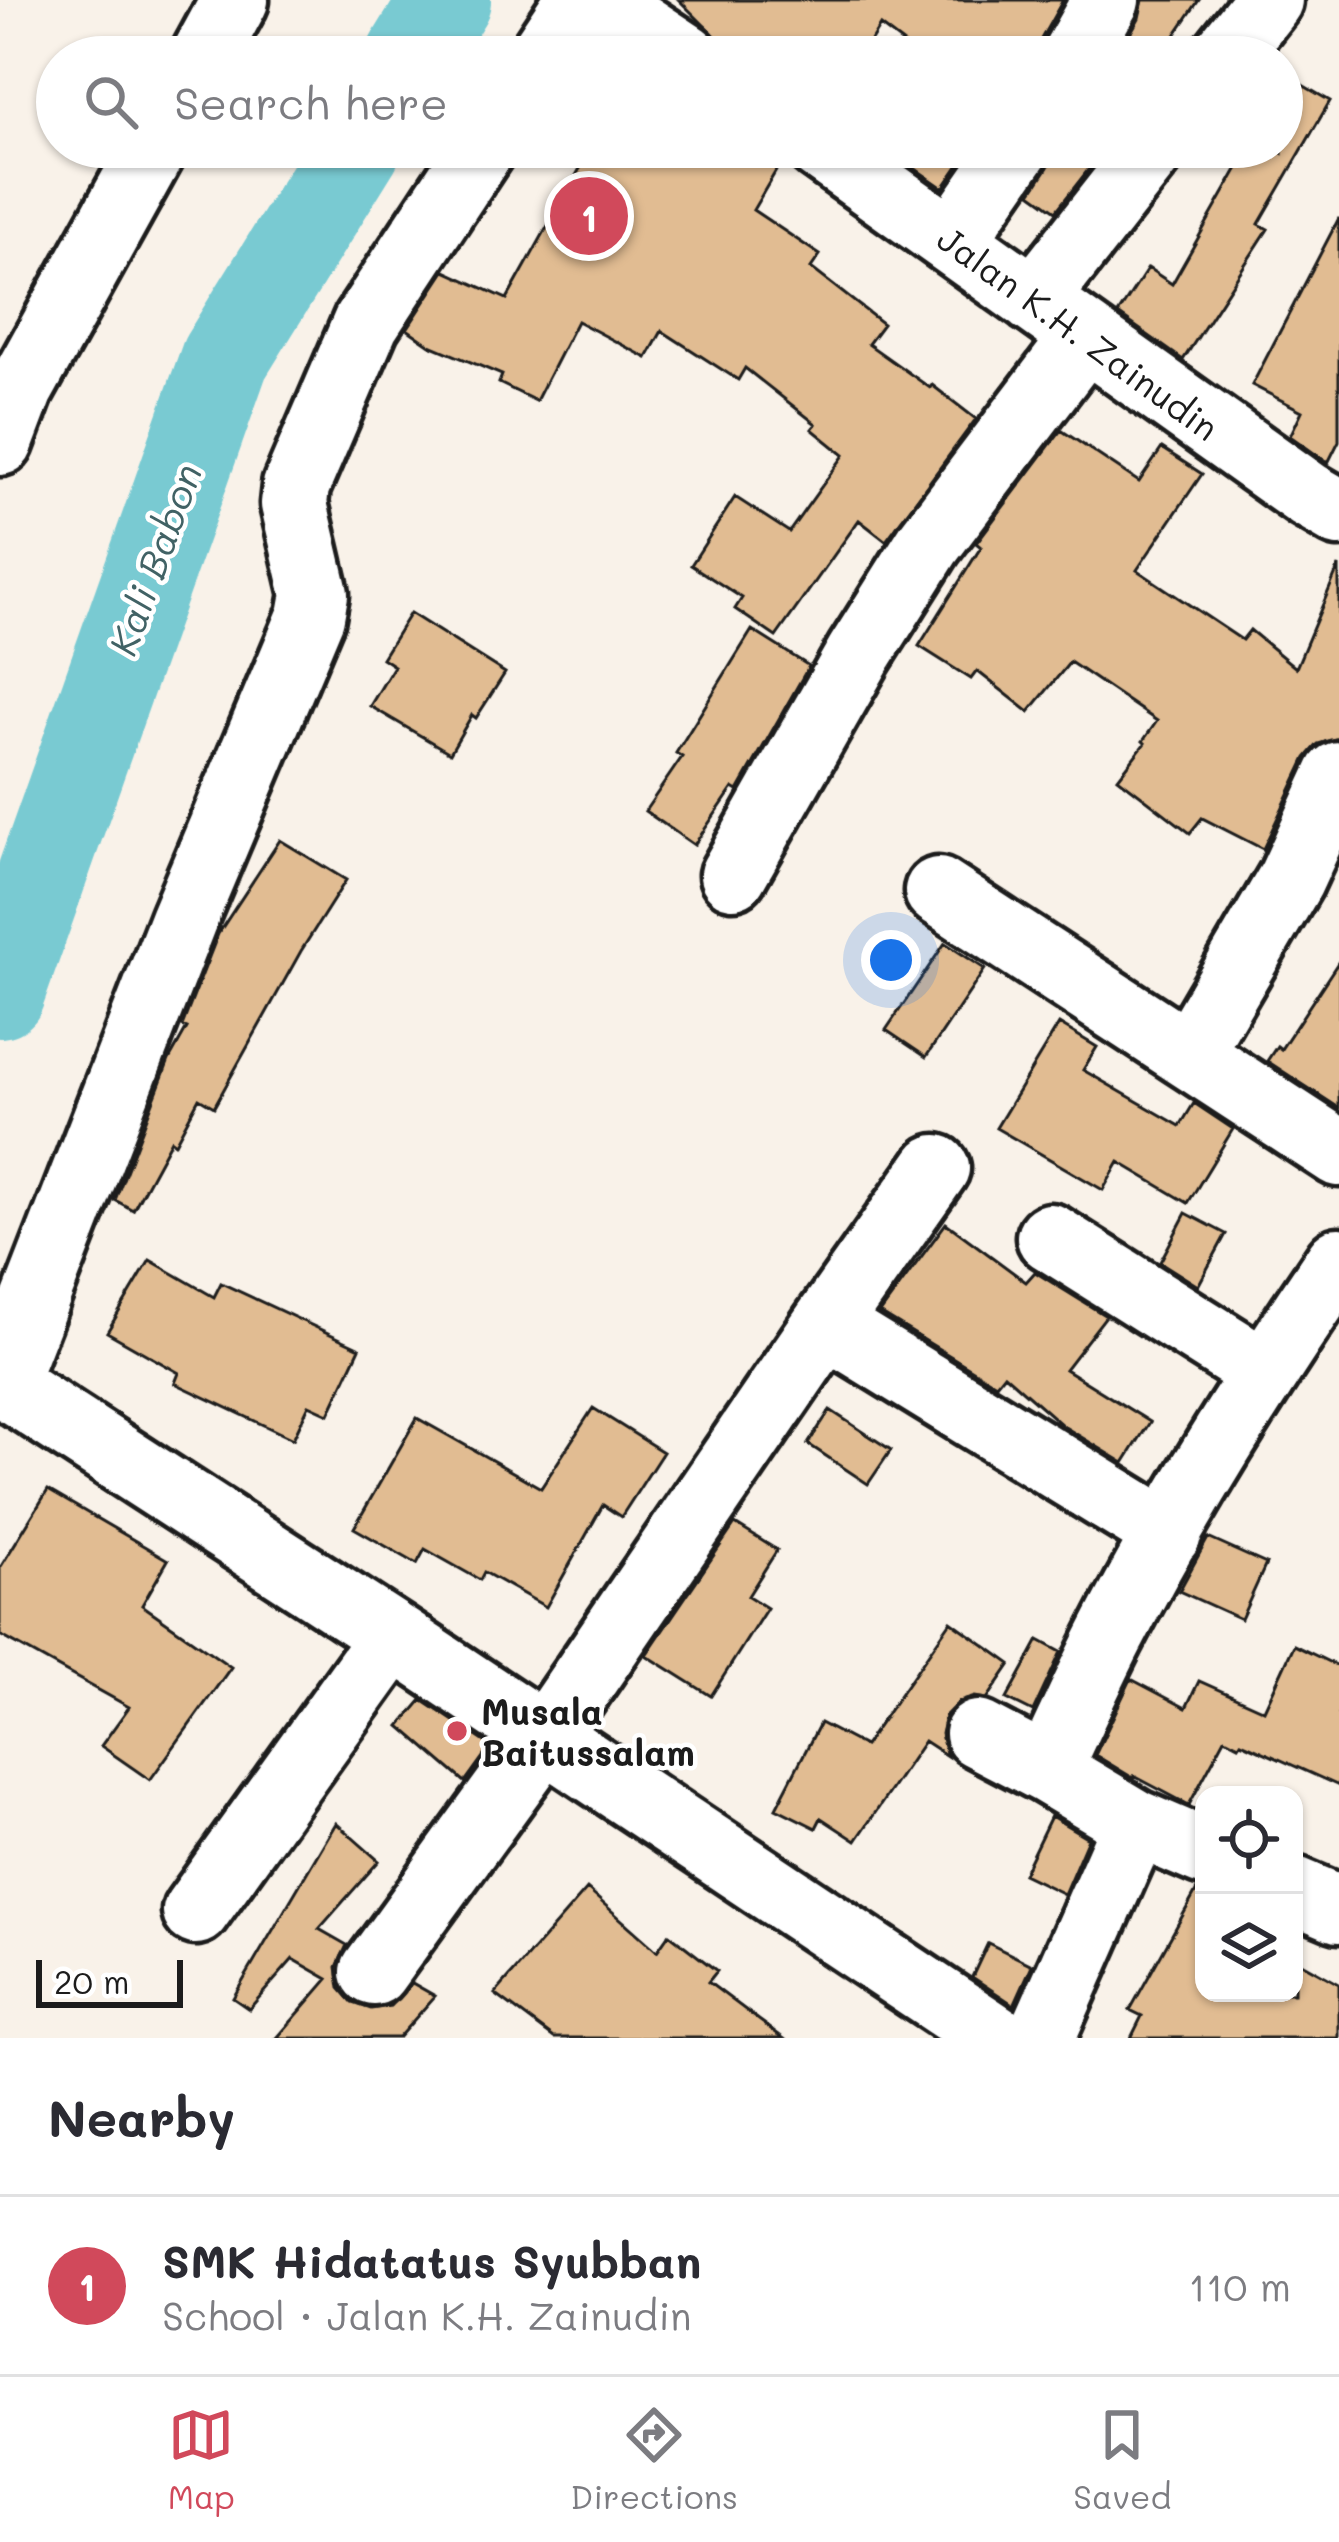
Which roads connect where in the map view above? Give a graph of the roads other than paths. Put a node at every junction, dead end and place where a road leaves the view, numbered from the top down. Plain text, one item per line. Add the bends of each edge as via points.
1 (235, 0) edge
2 (579, 0) edge
3 (600, 0) edge
4 (1106, 0) edge
5 (1269, 0) edge
6 (215, 36) edge
7 (555, 36) edge
8 (654, 36) edge
9 (1086, 36) edge
10 (1241, 36) edge
11 (142, 168) edge
12 (468, 168) edge
13 (849, 168) edge
14 (1002, 168) edge
15 (1142, 168) edge
16 (952, 241) junction
17 (1060, 318) junction
18 (7, 402) edge
19 (1336, 504) edge
20 (1339, 776) edge
21 (734, 874) dead end
22 (938, 891) dead end
23 (1189, 1053) junction
24 (1339, 1153) edge
25 (936, 1168) dead end
26 (1051, 1237) dead end
27 (1339, 1261) edge
28 (826, 1324) junction
29 (1264, 1372) junction
30 (1168, 1534) junction
31 (393, 1636) junction
32 (978, 1734) dead end
33 (545, 1736) junction
34 (1047, 1770) junction
35 (1136, 1823) junction
36 (1195, 1848) edge
37 (1303, 1894) edge
38 (1339, 1909) edge
39 (196, 1911) dead end
40 (374, 1972) dead end
41 (996, 2038) edge
42 (1041, 2038) edge

1 - 6 street
2 - 7 street
3 - 8 street
4 - 9 street
5 - 10 street
11 - 18 street
12 - 31 street via 366,323 296,486 315,593 311,616 3,1383
13 - 16 street, Jalan K.H. Zainudin
14 - 16 street
15 - 17 street
16 - 17 street, Jalan K.H. Zainudin
17 - 19 street, Jalan K.H. Zainudin via 1307,495
17 - 21 street
20 - 23 street via 1291,879
22 - 23 street
23 - 24 street
25 - 28 street
26 - 29 street
27 - 29 street
28 - 30 street
28 - 33 street
29 - 30 street
30 - 34 street
31 - 33 street
31 - 39 street
32 - 34 street
33 - 40 street
33 - 41 street
34 - 35 street
35 - 36 street
35 - 42 street
37 - 38 street

